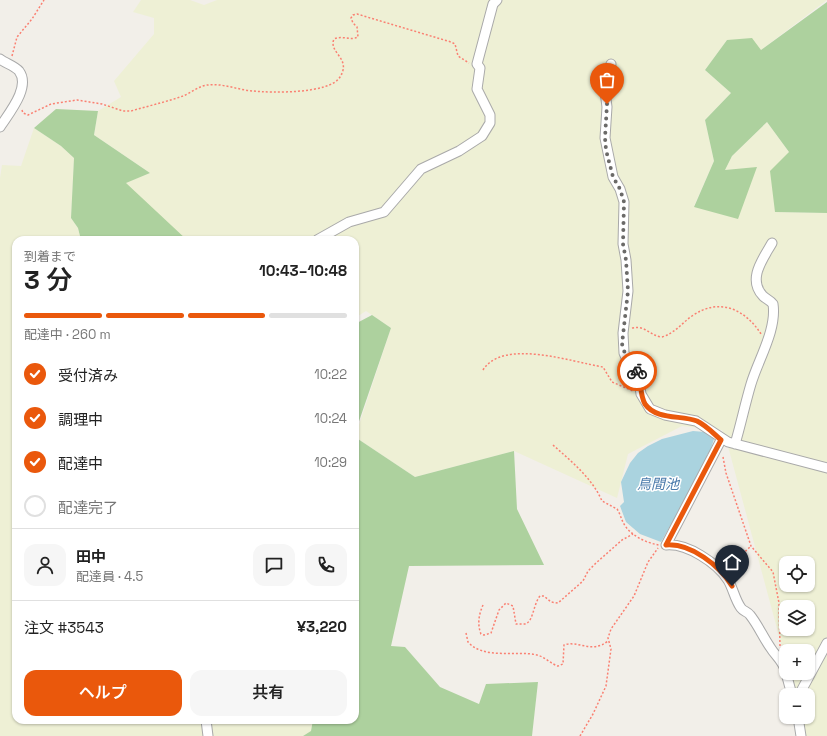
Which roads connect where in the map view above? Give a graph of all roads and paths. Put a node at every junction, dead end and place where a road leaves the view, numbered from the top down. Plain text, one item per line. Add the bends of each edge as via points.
1 (44, 0) edge
2 (497, 0) edge
3 (0, 59) edge
4 (477, 64) junction
5 (611, 64) dead end
6 (9, 65) junction
7 (19, 99) junction
8 (0, 127) edge
9 (324, 236) edge
10 (772, 243) dead end
11 (622, 332) junction
12 (766, 345) junction
13 (483, 370) dead end
14 (642, 398) junction
15 (722, 440) junction
16 (735, 444) junction
17 (553, 446) dead end
18 (827, 468) edge
19 (633, 534) junction
20 (663, 545) junction
21 (751, 546) junction
22 (722, 573) junction
23 (483, 605) dead end
24 (466, 633) dead end
25 (608, 641) junction
26 (827, 643) edge
27 (781, 644) edge
28 (779, 657) edge
29 (803, 688) edge
30 (206, 724) edge
31 (799, 724) edge
32 (208, 736) edge
33 (580, 736) edge
34 (802, 736) edge

1 - 6 path via 17,37
2 - 4 street via 493,4
3 - 6 street
4 - 7 path via 462,60 458,56 455,44 451,42 353,14 351,18 357,27 358,37 334,39 332,44 341,56 343,69 339,79 328,86 253,92 215,84 206,85 182,96 127,112 77,100 52,104 28,115 23,113
4 - 9 street via 480,68 477,89 490,115 490,123 482,136 459,151 421,169 384,212 349,222
5 - 11 street via 605,91 605,138 613,177 624,202 623,244 628,291
6 - 7 street via 17,69 21,75
7 - 8 street
10 - 12 street via 757,269 760,292 773,304 774,309
11 - 12 path via 639,327 662,337 678,328 691,316 717,306 727,307 746,315
11 - 14 street via 624,353 638,373
12 - 16 street via 751,386
13 - 14 path via 494,360 508,354 557,358 603,367 612,382
14 - 15 street via 654,411 696,421
15 - 16 street
15 - 20 street
15 - 21 path via 723,465
16 - 18 street
17 - 19 path via 590,480 604,503 618,509 623,522
19 - 20 path via 642,540
19 - 23 path via 622,540 596,563 583,581 558,603 540,596 530,622 526,624 516,624 513,606 506,603 499,610 491,633 484,636 479,630
20 - 22 street via 674,544 690,550 705,558
20 - 25 path via 648,562 634,596 611,629
21 - 22 path
21 - 27 path via 773,572 779,603
22 - 28 street via 732,586 741,608 752,617
24 - 25 path via 468,642 474,647 495,653 536,655 558,666 563,664 564,645 601,646
25 - 33 path via 612,646 606,686
26 - 29 street
30 - 32 street
31 - 34 street

